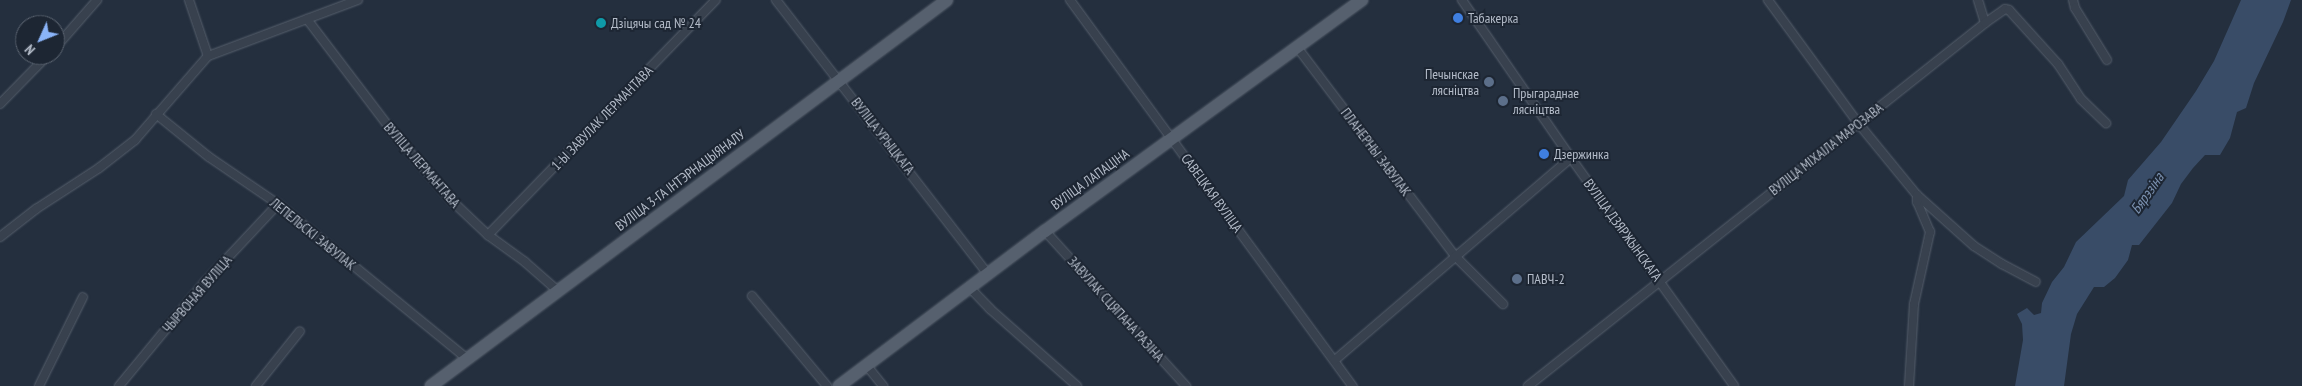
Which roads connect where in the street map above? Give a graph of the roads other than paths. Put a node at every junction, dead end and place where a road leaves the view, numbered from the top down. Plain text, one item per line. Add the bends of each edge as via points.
1 (97, 0) edge
2 (190, 0) edge
3 (358, 0) edge
4 (716, 0) edge
5 (776, 0) edge
6 (948, 0) edge
7 (1070, 0) edge
8 (1362, 0) edge
9 (1462, 0) edge
10 (1768, 0) edge
11 (1978, 0) edge
12 (2072, 0) edge
13 (307, 19) junction
14 (1984, 23) junction
15 (65, 37) edge
16 (1298, 47) junction
17 (208, 56) junction
18 (2107, 60) dead end
19 (38, 65) edge
20 (838, 80) junction
21 (0, 104) edge
22 (156, 114) junction
23 (1858, 123) junction
24 (2106, 123) dead end
25 (1172, 138) junction
26 (1571, 158) junction
27 (1917, 195) junction
28 (278, 204) junction
29 (1045, 231) junction
30 (488, 235) junction
31 (0, 237) edge
32 (1455, 256) junction
33 (988, 274) junction
34 (1660, 281) junction
35 (2036, 282) dead end
36 (970, 288) junction
37 (558, 290) junction
38 (752, 296) dead end
39 (83, 297) dead end
40 (1503, 304) dead end
41 (300, 332) dead end
42 (466, 358) junction
43 (1335, 360) junction
44 (867, 366) junction
45 (39, 386) edge
46 (119, 386) edge
47 (256, 386) edge
48 (432, 386) edge
49 (827, 386) edge
50 (839, 386) edge
51 (883, 386) edge
52 (1077, 386) edge
53 (1186, 386) edge
54 (1353, 386) edge
55 (1528, 386) edge
56 (1734, 386) edge
57 (1909, 386) edge

1 - 15 street
2 - 17 street
3 - 13 street
4 - 30 street, 1-Ы ЗАВУЛАК ЛЕРМАНТАВА
5 - 20 street, ВУЛІЦА УРЫЦКАГА
6 - 20 main road, ВУЛІЦА 3-ГА ІНТЭРНАЦЫЯНАЛУ
7 - 25 street, САВЕЦКАЯ ВУЛІЦА
8 - 16 main road, ВУЛІЦА ЛАПАЦІНА
9 - 26 street, ВУЛІЦА ДЗЯРЖЫНСКАГА
10 - 23 street
11 - 14 street
12 - 18 street
13 - 17 street
13 - 30 street, ВУЛІЦА ЛЕРМАНТАВА via 394,136 452,201
14 - 23 street, ВУЛІЦА МІХАІЛА МАРОЗАВА
14 - 24 street, ВУЛІЦА МІХАІЛА МАРОЗАВА via 2005,9 2009,10 2058,64 2081,99
16 - 25 main road, ВУЛІЦА ЛАПАЦІНА
16 - 32 street, ПЛАНЕРНЫ ЗАВУЛАК
17 - 22 street
19 - 21 street
20 - 33 street, ВУЛІЦА УРЫЦКАГА
20 - 37 main road, ВУЛІЦА 3-ГА ІНТЭРНАЦЫЯНАЛУ
22 - 28 street, ЛЕПЕЛЬСКІ ЗАВУЛАК via 209,157
22 - 31 street via 135,140
23 - 27 street
23 - 34 street, ВУЛІЦА МІХАІЛА МАРОЗАВА
25 - 29 main road, ВУЛІЦА ЛАПАЦІНА
25 - 43 street, САВЕЦКАЯ ВУЛІЦА
26 - 32 street
26 - 34 street, ВУЛІЦА ДЗЯРЖЫНСКАГА
27 - 35 street via 1974,246
27 - 57 street via 1930,232 1914,304
28 - 42 street, ЛЕПЕЛЬСКІ ЗАВУЛАК
28 - 46 street, ЧЫРВОНАЯ ВУЛІЦА via 204,282
29 - 33 main road, ВУЛІЦА ЛАПАЦІНА
29 - 53 street, ЗАВУЛАК СЦЯПАНА РАЗІНА
30 - 37 street, ВУЛІЦА ЛЕРМАНТАВА
32 - 40 street, ПЛАНЕРНЫ ЗАВУЛАК
32 - 43 street
33 - 36 main road, ВУЛІЦА ЛАПАЦІНА
34 - 55 street, ВУЛІЦА МІХАІЛА МАРОЗАВА
34 - 56 street, ВУЛІЦА ДЗЯРЖЫНСКАГА
36 - 44 main road, ВУЛІЦА ЛАПАЦІНА
36 - 52 street
37 - 42 main road, ВУЛІЦА 3-ГА ІНТЭРНАЦЫЯНАЛУ
38 - 49 street
39 - 45 street
41 - 47 street
42 - 48 main road, ВУЛІЦА 3-ГА ІНТЭРНАЦЫЯНАЛУ
43 - 54 street, САВЕЦКАЯ ВУЛІЦА
44 - 50 main road, ВУЛІЦА ЛАПАЦІНА
44 - 51 street

